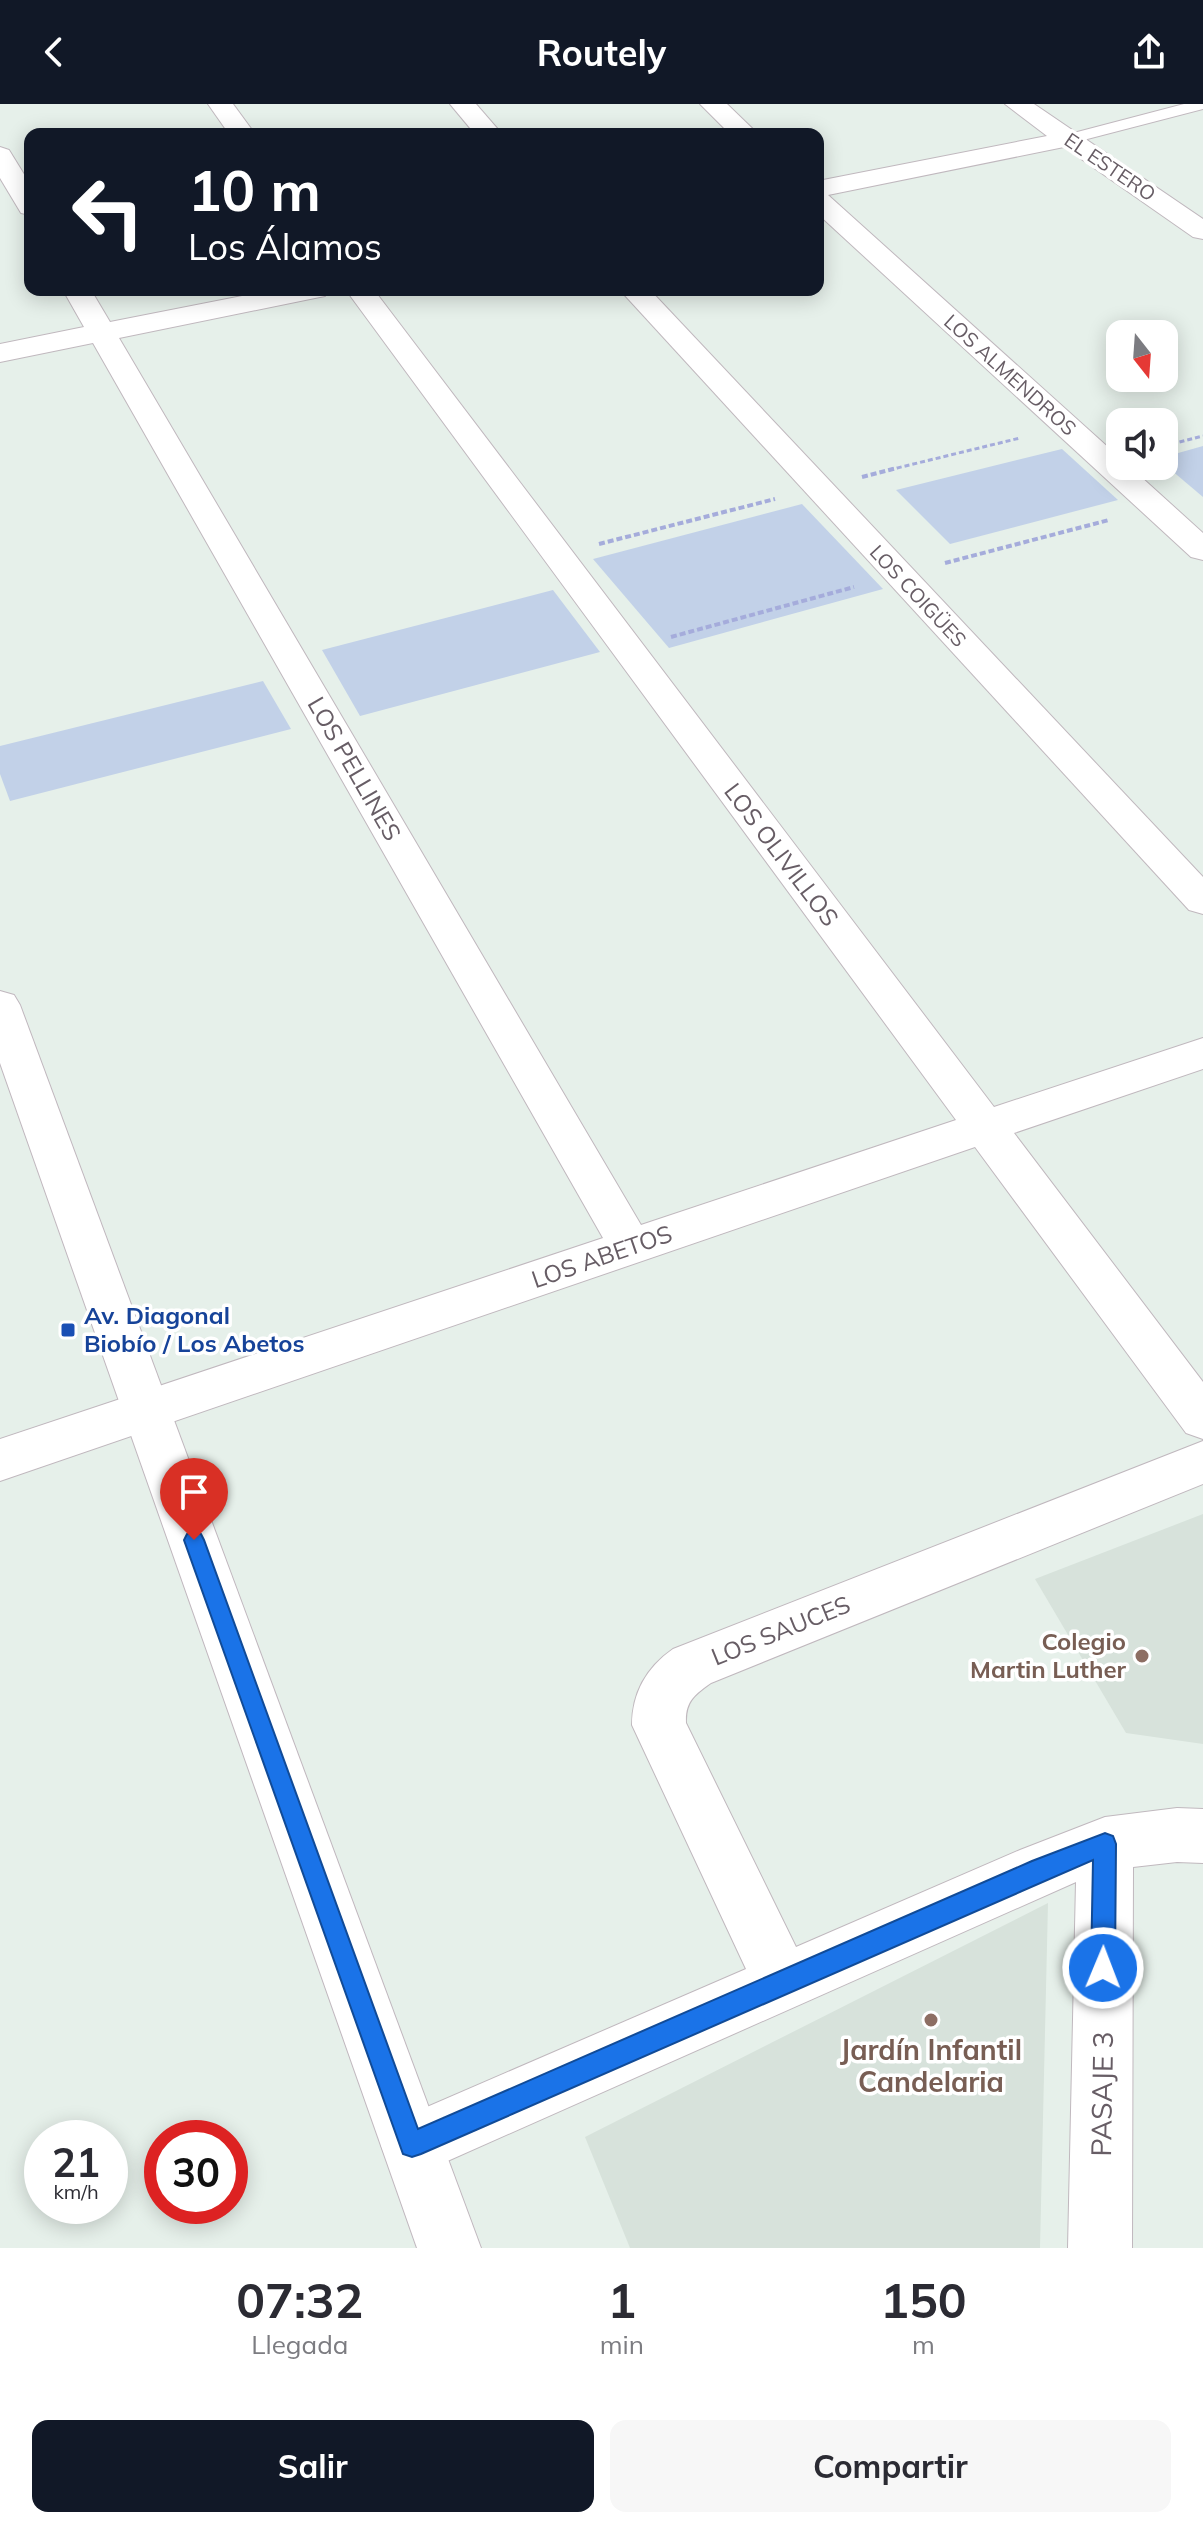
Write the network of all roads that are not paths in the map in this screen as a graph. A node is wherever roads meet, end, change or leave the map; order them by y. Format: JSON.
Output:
{"nodes":[{"id":1,"x":220,"y":104,"type":"edge"},
{"id":2,"x":462,"y":104,"type":"edge"},
{"id":3,"x":712,"y":104,"type":"edge"},
{"id":4,"x":1017,"y":104,"type":"edge"},
{"id":5,"x":1203,"y":104,"type":"edge"},
{"id":6,"x":238,"y":128,"type":"edge"},
{"id":7,"x":484,"y":128,"type":"edge"},
{"id":8,"x":738,"y":128,"type":"edge"},
{"id":9,"x":1068,"y":139,"type":"junction"},
{"id":10,"x":0,"y":155,"type":"edge"},
{"id":11,"x":824,"y":188,"type":"edge"},
{"id":12,"x":24,"y":197,"type":"edge"},
{"id":13,"x":824,"y":205,"type":"edge"},
{"id":14,"x":1203,"y":231,"type":"edge"},
{"id":15,"x":80,"y":296,"type":"edge"},
{"id":16,"x":285,"y":296,"type":"edge"},
{"id":17,"x":364,"y":296,"type":"edge"},
{"id":18,"x":640,"y":296,"type":"edge"},
{"id":19,"x":101,"y":333,"type":"junction"},
{"id":20,"x":0,"y":353,"type":"edge"},
{"id":21,"x":1203,"y":550,"type":"edge"},
{"id":22,"x":1203,"y":901,"type":"edge"},
{"id":23,"x":0,"y":1005,"type":"edge"},
{"id":24,"x":1203,"y":1053,"type":"edge"},
{"id":25,"x":985,"y":1127,"type":"junction"},
{"id":26,"x":631,"y":1247,"type":"junction"},
{"id":27,"x":147,"y":1411,"type":"junction"},
{"id":28,"x":1203,"y":1419,"type":"edge"},
{"id":29,"x":0,"y":1460,"type":"edge"},
{"id":30,"x":1203,"y":1462,"type":"edge"},
{"id":31,"x":1203,"y":1836,"type":"edge"},
{"id":32,"x":1105,"y":1844,"type":"junction"},
{"id":33,"x":782,"y":1982,"type":"junction"},
{"id":34,"x":412,"y":2145,"type":"junction"},
{"id":35,"x":449,"y":2248,"type":"edge"},
{"id":36,"x":1100,"y":2248,"type":"edge"}],
"edges":[{"from":1,"to":6,"type":"street"},
{"from":2,"to":7,"type":"street"},
{"from":3,"to":8,"type":"street"},
{"from":4,"to":9,"type":"street","name":"EL ESTERO"},
{"from":5,"to":9,"type":"lane"},
{"from":9,"to":11,"type":"street"},
{"from":9,"to":14,"type":"street","name":"EL ESTERO"},
{"from":10,"to":12,"type":"street"},
{"from":13,"to":21,"type":"street","name":"LOS ALMENDROS"},
{"from":15,"to":19,"type":"street","name":"LOS PELLINES"},
{"from":16,"to":19,"type":"street"},
{"from":17,"to":25,"type":"street","name":"LOS OLIVILLOS"},
{"from":18,"to":22,"type":"street","name":"LOS COIGÜES"},
{"from":19,"to":20,"type":"street"},
{"from":19,"to":26,"type":"street","name":"LOS PELLINES"},
{"from":23,"to":27,"type":"street"},
{"from":24,"to":25,"type":"street","name":"LOS ABETOS"},
{"from":25,"to":26,"type":"street","name":"LOS ABETOS"},
{"from":25,"to":28,"type":"street","name":"LOS OLIVILLOS"},
{"from":26,"to":27,"type":"street","name":"LOS ABETOS"},
{"from":27,"to":29,"type":"street","name":"LOS ABETOS"},
{"from":27,"to":34,"type":"street"},
{"from":30,"to":33,"type":"street","name":"LOS SAUCES"},
{"from":31,"to":32,"type":"street"},
{"from":32,"to":33,"type":"street"},
{"from":32,"to":36,"type":"street","name":"PASAJE 3"},
{"from":33,"to":34,"type":"street"},
{"from":34,"to":35,"type":"street"}]}
